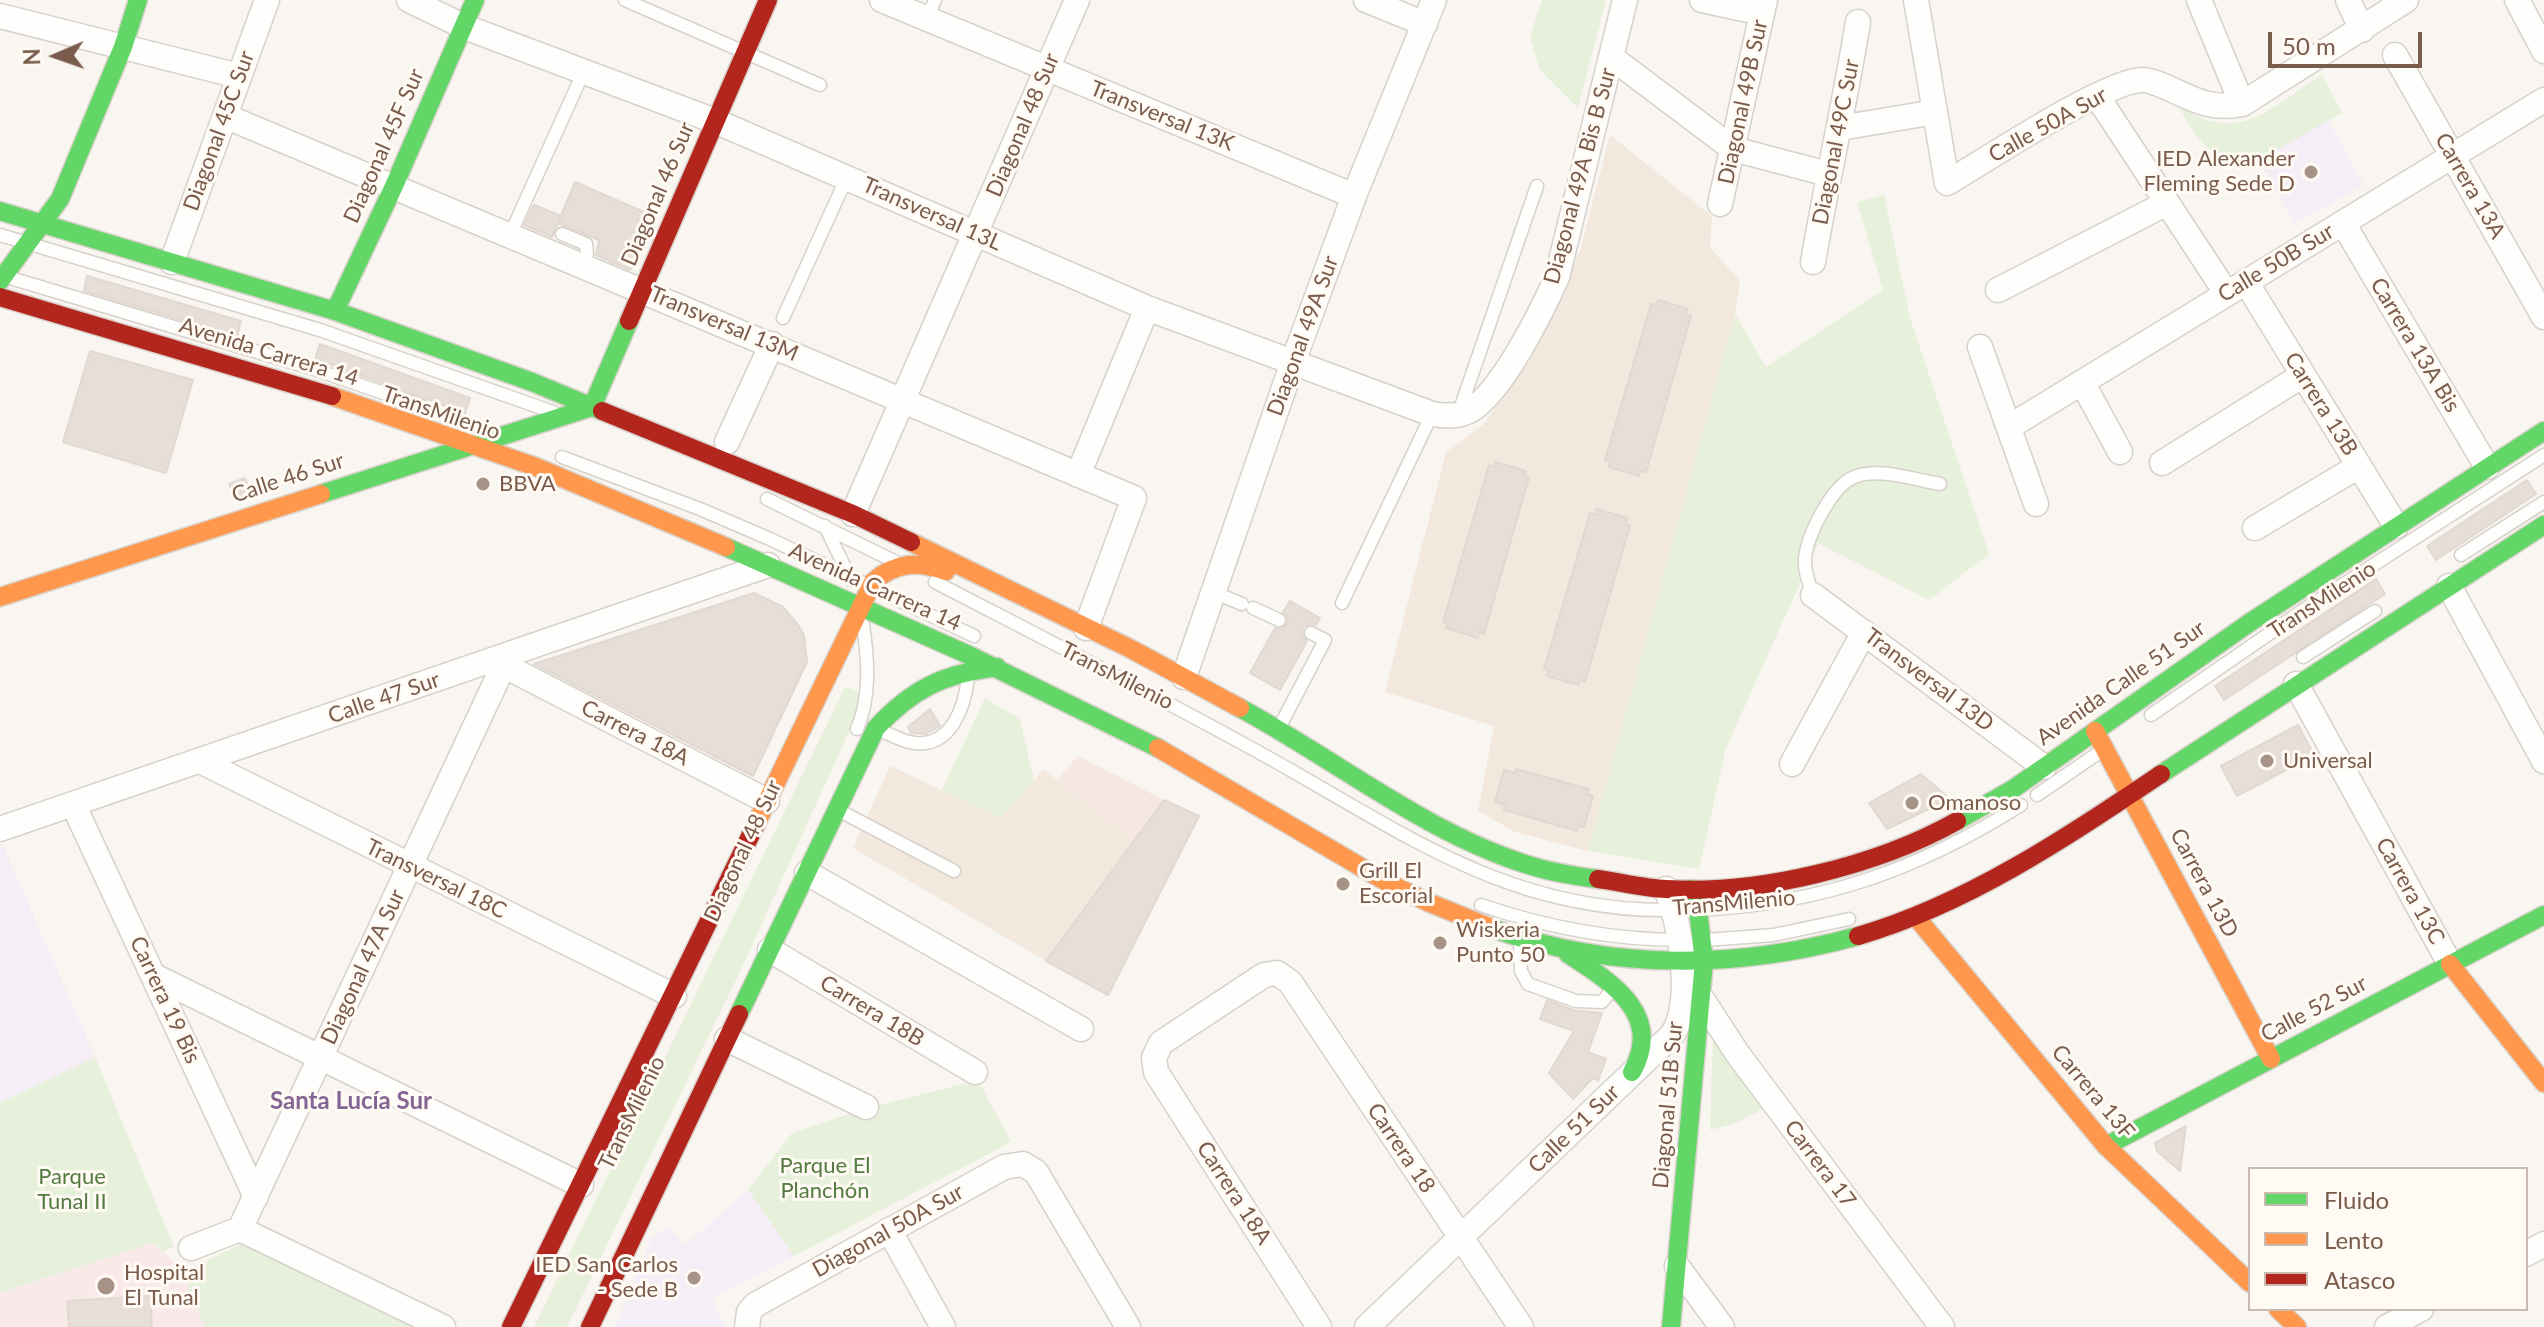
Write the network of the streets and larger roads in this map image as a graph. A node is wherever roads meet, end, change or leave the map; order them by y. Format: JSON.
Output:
{"nodes":[{"id":1,"x":138,"y":0,"type":"edge"},
{"id":2,"x":267,"y":0,"type":"edge"},
{"id":3,"x":409,"y":0,"type":"edge"},
{"id":4,"x":475,"y":0,"type":"edge"},
{"id":5,"x":768,"y":0,"type":"edge"},
{"id":6,"x":882,"y":0,"type":"edge"},
{"id":7,"x":1077,"y":0,"type":"edge"},
{"id":8,"x":1366,"y":0,"type":"edge"},
{"id":9,"x":1434,"y":0,"type":"edge"},
{"id":10,"x":1625,"y":0,"type":"edge"},
{"id":11,"x":1702,"y":0,"type":"edge"},
{"id":12,"x":1916,"y":0,"type":"edge"},
{"id":13,"x":2199,"y":0,"type":"edge"},
{"id":14,"x":2348,"y":0,"type":"edge"},
{"id":15,"x":2406,"y":0,"type":"edge"},
{"id":16,"x":2517,"y":0,"type":"edge"},
{"id":17,"x":1764,"y":6,"type":"edge"},
{"id":18,"x":931,"y":9,"type":"edge"},
{"id":19,"x":0,"y":16,"type":"edge"},
{"id":20,"x":1858,"y":22,"type":"dead end"},
{"id":21,"x":1425,"y":24,"type":"junction"},
{"id":22,"x":465,"y":27,"type":"junction"},
{"id":23,"x":2362,"y":30,"type":"junction"},
{"id":24,"x":123,"y":47,"type":"junction"},
{"id":25,"x":2544,"y":51,"type":"edge"},
{"id":26,"x":2395,"y":55,"type":"dead end"},
{"id":27,"x":1611,"y":57,"type":"junction"},
{"id":28,"x":1047,"y":68,"type":"junction"},
{"id":29,"x":239,"y":76,"type":"junction"},
{"id":30,"x":2097,"y":96,"type":"junction"},
{"id":31,"x":2544,"y":100,"type":"edge"},
{"id":32,"x":2242,"y":104,"type":"junction"},
{"id":33,"x":1935,"y":112,"type":"junction"},
{"id":34,"x":225,"y":116,"type":"junction"},
{"id":35,"x":715,"y":121,"type":"junction"},
{"id":36,"x":1840,"y":128,"type":"junction"},
{"id":37,"x":1733,"y":149,"type":"junction"},
{"id":38,"x":2453,"y":155,"type":"junction"},
{"id":39,"x":1828,"y":174,"type":"junction"},
{"id":40,"x":394,"y":186,"type":"junction"},
{"id":41,"x":1354,"y":196,"type":"junction"},
{"id":42,"x":2167,"y":203,"type":"junction"},
{"id":43,"x":1720,"y":204,"type":"dead end"},
{"id":44,"x":0,"y":211,"type":"edge"},
{"id":45,"x":2343,"y":223,"type":"junction"},
{"id":46,"x":43,"y":224,"type":"junction"},
{"id":47,"x":976,"y":233,"type":"junction"},
{"id":48,"x":172,"y":262,"type":"junction"},
{"id":49,"x":1813,"y":262,"type":"dead end"},
{"id":50,"x":1,"y":277,"type":"edge"},
{"id":51,"x":2236,"y":288,"type":"junction"},
{"id":52,"x":643,"y":289,"type":"junction"},
{"id":53,"x":1998,"y":290,"type":"dead end"},
{"id":54,"x":0,"y":297,"type":"edge"},
{"id":55,"x":1147,"y":308,"type":"junction"},
{"id":56,"x":335,"y":311,"type":"junction"},
{"id":57,"x":2544,"y":317,"type":"edge"},
{"id":58,"x":772,"y":344,"type":"junction"},
{"id":59,"x":1980,"y":347,"type":"dead end"},
{"id":60,"x":1293,"y":362,"type":"junction"},
{"id":61,"x":2303,"y":375,"type":"junction"},
{"id":62,"x":2082,"y":382,"type":"junction"},
{"id":63,"x":904,"y":400,"type":"junction"},
{"id":64,"x":1458,"y":415,"type":"joint"},
{"id":65,"x":590,"y":416,"type":"junction"},
{"id":66,"x":2009,"y":427,"type":"junction"},
{"id":67,"x":2544,"y":431,"type":"edge"},
{"id":68,"x":727,"y":442,"type":"dead end"},
{"id":69,"x":474,"y":445,"type":"junction"},
{"id":70,"x":2120,"y":452,"type":"dead end"},
{"id":71,"x":2162,"y":463,"type":"dead end"},
{"id":72,"x":2359,"y":466,"type":"junction"},
{"id":73,"x":2487,"y":467,"type":"junction"},
{"id":74,"x":1078,"y":475,"type":"junction"},
{"id":75,"x":2036,"y":504,"type":"dead end"},
{"id":76,"x":853,"y":514,"type":"junction"},
{"id":77,"x":2544,"y":525,"type":"edge"},
{"id":78,"x":2396,"y":526,"type":"junction"},
{"id":79,"x":2255,"y":528,"type":"dead end"},
{"id":80,"x":768,"y":565,"type":"junction"},
{"id":81,"x":803,"y":580,"type":"junction"},
{"id":82,"x":2449,"y":586,"type":"junction"},
{"id":83,"x":1813,"y":595,"type":"road end"},
{"id":84,"x":0,"y":597,"type":"edge"},
{"id":85,"x":868,"y":609,"type":"junction"},
{"id":86,"x":820,"y":611,"type":"dead end"},
{"id":87,"x":1086,"y":628,"type":"junction"},
{"id":88,"x":826,"y":631,"type":"dead end"},
{"id":89,"x":1864,"y":632,"type":"junction"},
{"id":90,"x":506,"y":661,"type":"junction"},
{"id":91,"x":972,"y":664,"type":"junction"},
{"id":92,"x":2292,"y":676,"type":"junction"},
{"id":93,"x":834,"y":677,"type":"junction"},
{"id":94,"x":1184,"y":677,"type":"junction"},
{"id":95,"x":2095,"y":731,"type":"junction"},
{"id":96,"x":200,"y":761,"type":"junction"},
{"id":97,"x":2544,"y":761,"type":"edge"},
{"id":98,"x":1792,"y":764,"type":"dead end"},
{"id":99,"x":2044,"y":767,"type":"junction"},
{"id":100,"x":2123,"y":783,"type":"junction"},
{"id":101,"x":767,"y":801,"type":"junction"},
{"id":102,"x":73,"y":804,"type":"junction"},
{"id":103,"x":0,"y":829,"type":"edge"},
{"id":104,"x":410,"y":866,"type":"junction"},
{"id":105,"x":807,"y":873,"type":"junction"},
{"id":106,"x":1679,"y":903,"type":"junction"},
{"id":107,"x":2544,"y":915,"type":"edge"},
{"id":108,"x":1916,"y":917,"type":"junction"},
{"id":109,"x":770,"y":950,"type":"junction"},
{"id":110,"x":1562,"y":950,"type":"junction"},
{"id":111,"x":1692,"y":950,"type":"junction"},
{"id":112,"x":2450,"y":964,"type":"junction"},
{"id":113,"x":1277,"y":973,"type":"joint"},
{"id":114,"x":154,"y":976,"type":"junction"},
{"id":115,"x":674,"y":996,"type":"junction"},
{"id":116,"x":1702,"y":999,"type":"junction"},
{"id":117,"x":1081,"y":1029,"type":"dead end"},
{"id":118,"x":727,"y":1039,"type":"junction"},
{"id":119,"x":320,"y":1057,"type":"junction"},
{"id":120,"x":2271,"y":1059,"type":"junction"},
{"id":121,"x":975,"y":1072,"type":"dead end"},
{"id":122,"x":1632,"y":1072,"type":"junction"},
{"id":123,"x":2544,"y":1083,"type":"edge"},
{"id":124,"x":866,"y":1107,"type":"dead end"},
{"id":125,"x":2106,"y":1146,"type":"junction"},
{"id":126,"x":581,"y":1185,"type":"junction"},
{"id":127,"x":256,"y":1197,"type":"junction"},
{"id":128,"x":240,"y":1229,"type":"junction"},
{"id":129,"x":889,"y":1230,"type":"junction"},
{"id":130,"x":1460,"y":1238,"type":"junction"},
{"id":131,"x":191,"y":1248,"type":"dead end"},
{"id":132,"x":1677,"y":1266,"type":"junction"},
{"id":133,"x":2248,"y":1281,"type":"edge"},
{"id":134,"x":2280,"y":1311,"type":"edge"},
{"id":135,"x":2417,"y":1311,"type":"edge"},
{"id":136,"x":751,"y":1316,"type":"edge"},
{"id":137,"x":443,"y":1327,"type":"edge"},
{"id":138,"x":511,"y":1327,"type":"edge"},
{"id":139,"x":590,"y":1327,"type":"edge"},
{"id":140,"x":943,"y":1327,"type":"edge"},
{"id":141,"x":1128,"y":1327,"type":"edge"},
{"id":142,"x":1319,"y":1327,"type":"edge"},
{"id":143,"x":1367,"y":1327,"type":"edge"},
{"id":144,"x":1521,"y":1327,"type":"edge"},
{"id":145,"x":1671,"y":1327,"type":"edge"},
{"id":146,"x":1722,"y":1327,"type":"edge"},
{"id":147,"x":1942,"y":1327,"type":"edge"},
{"id":148,"x":2297,"y":1327,"type":"edge"},
{"id":149,"x":2387,"y":1327,"type":"edge"}],
"edges":[{"from":1,"to":24,"type":"main road"},
{"from":2,"to":29,"type":"street","name":"Diagonal 45C Sur"},
{"from":3,"to":22,"type":"street","name":"Transversal 13L"},
{"from":4,"to":22,"type":"main road","name":"Diagonal 45F Sur"},
{"from":5,"to":35,"type":"main road","name":"Diagonal 46 Sur"},
{"from":6,"to":18,"type":"street","name":"Transversal 13K"},
{"from":7,"to":28,"type":"street","name":"Diagonal 48 Sur"},
{"from":8,"to":21,"type":"street"},
{"from":9,"to":21,"type":"street","name":"Diagonal 49A Sur"},
{"from":10,"to":27,"type":"street","name":"Diagonal 49A Bis B Sur"},
{"from":11,"to":17,"type":"street"},
{"from":12,"to":33,"type":"street"},
{"from":13,"to":32,"type":"street"},
{"from":14,"to":23,"type":"street"},
{"from":15,"to":23,"type":"street"},
{"from":16,"to":25,"type":"street"},
{"from":17,"to":37,"type":"street","name":"Diagonal 49B Sur"},
{"from":18,"to":28,"type":"street","name":"Transversal 13K"},
{"from":19,"to":24,"type":"street"},
{"from":20,"to":36,"type":"street","name":"Diagonal 49C Sur"},
{"from":21,"to":41,"type":"street","name":"Diagonal 49A Sur"},
{"from":22,"to":35,"type":"street","name":"Transversal 13L"},
{"from":22,"to":40,"type":"main road","name":"Diagonal 45F Sur"},
{"from":23,"to":32,"type":"street"},
{"from":24,"to":29,"type":"street"},
{"from":24,"to":46,"type":"main road"},
{"from":26,"to":38,"type":"street","name":"Carrera 13A"},
{"from":27,"to":37,"type":"street"},
{"from":27,"to":64,"type":"street","name":"Diagonal 49A Bis B Sur"},
{"from":28,"to":41,"type":"street","name":"Transversal 13K"},
{"from":28,"to":47,"type":"street","name":"Diagonal 48 Sur"},
{"from":29,"to":34,"type":"street","name":"Diagonal 45C Sur"},
{"from":30,"to":32,"type":"street","name":"Calle 50A Sur"},
{"from":30,"to":33,"type":"street","name":"Calle 50A Sur"},
{"from":30,"to":42,"type":"street","name":"Carrera 13B"},
{"from":31,"to":38,"type":"street","name":"Calle 50B Sur"},
{"from":33,"to":36,"type":"street"},
{"from":34,"to":40,"type":"street","name":"Transversal 13M"},
{"from":34,"to":48,"type":"street","name":"Diagonal 45C Sur"},
{"from":35,"to":47,"type":"street","name":"Transversal 13L"},
{"from":35,"to":52,"type":"main road","name":"Diagonal 46 Sur"},
{"from":36,"to":39,"type":"street","name":"Diagonal 49C Sur"},
{"from":37,"to":39,"type":"street"},
{"from":37,"to":43,"type":"street","name":"Diagonal 49B Sur"},
{"from":38,"to":45,"type":"street","name":"Calle 50B Sur"},
{"from":38,"to":57,"type":"street","name":"Carrera 13A"},
{"from":39,"to":49,"type":"street","name":"Diagonal 49C Sur"},
{"from":40,"to":52,"type":"street","name":"Transversal 13M"},
{"from":40,"to":56,"type":"main road","name":"Diagonal 45F Sur"},
{"from":41,"to":60,"type":"street","name":"Diagonal 49A Sur"},
{"from":42,"to":51,"type":"street","name":"Carrera 13B"},
{"from":42,"to":53,"type":"street"},
{"from":44,"to":46,"type":"main road"},
{"from":45,"to":51,"type":"street","name":"Calle 50B Sur"},
{"from":45,"to":73,"type":"street","name":"Carrera 13A Bis"},
{"from":46,"to":48,"type":"main road"},
{"from":46,"to":50,"type":"main road"},
{"from":47,"to":55,"type":"street","name":"Transversal 13L"},
{"from":47,"to":63,"type":"street","name":"Diagonal 48 Sur"},
{"from":48,"to":56,"type":"main road"},
{"from":51,"to":61,"type":"street","name":"Carrera 13B"},
{"from":51,"to":62,"type":"street","name":"Calle 50B Sur"},
{"from":52,"to":58,"type":"street","name":"Transversal 13M"},
{"from":52,"to":65,"type":"main road","name":"Diagonal 46 Sur"},
{"from":54,"to":69,"type":"main road","name":"Avenida Carrera 14"},
{"from":55,"to":60,"type":"street","name":"Transversal 13L"},
{"from":55,"to":74,"type":"street"},
{"from":56,"to":65,"type":"main road"},
{"from":58,"to":63,"type":"street","name":"Transversal 13M"},
{"from":58,"to":68,"type":"street"},
{"from":59,"to":66,"type":"street"},
{"from":60,"to":64,"type":"street","name":"Transversal 13L"},
{"from":60,"to":94,"type":"street","name":"Diagonal 49A Sur"},
{"from":61,"to":71,"type":"street"},
{"from":61,"to":72,"type":"street","name":"Carrera 13B"},
{"from":62,"to":66,"type":"street","name":"Calle 50B Sur"},
{"from":62,"to":70,"type":"street"},
{"from":63,"to":74,"type":"street","name":"Transversal 13M"},
{"from":63,"to":76,"type":"street","name":"Diagonal 48 Sur"},
{"from":65,"to":69,"type":"main road","name":"Calle 46 Sur"},
{"from":65,"to":76,"type":"main road"},
{"from":66,"to":75,"type":"street"},
{"from":67,"to":73,"type":"main road","name":"Avenida Calle 51 Sur"},
{"from":69,"to":80,"type":"main road","name":"Avenida Carrera 14"},
{"from":69,"to":84,"type":"main road","name":"Calle 46 Sur"},
{"from":72,"to":78,"type":"street","name":"Carrera 13B"},
{"from":72,"to":79,"type":"street"},
{"from":73,"to":78,"type":"main road","name":"Avenida Calle 51 Sur"},
{"from":74,"to":87,"type":"street","name":"Transversal 13M"},
{"from":76,"to":87,"type":"main road"},
{"from":77,"to":82,"type":"main road"},
{"from":78,"to":95,"type":"main road","name":"Avenida Calle 51 Sur"},
{"from":80,"to":81,"type":"main road","name":"Avenida Carrera 14"},
{"from":80,"to":90,"type":"street","name":"Calle 47 Sur"},
{"from":81,"to":85,"type":"main road","name":"Avenida Carrera 14"},
{"from":81,"to":86,"type":"main road"},
{"from":82,"to":92,"type":"main road"},
{"from":82,"to":97,"type":"street"},
{"from":83,"to":89,"type":"street","name":"Transversal 13D"},
{"from":85,"to":87,"type":"main road","name":"Diagonal 48 Sur"},
{"from":85,"to":91,"type":"main road","name":"Avenida Carrera 14"},
{"from":85,"to":93,"type":"main road","name":"Diagonal 48 Sur"},
{"from":87,"to":94,"type":"main road"},
{"from":88,"to":93,"type":"main road"},
{"from":89,"to":98,"type":"street"},
{"from":89,"to":99,"type":"street","name":"Transversal 13D"},
{"from":90,"to":96,"type":"street","name":"Calle 47 Sur"},
{"from":90,"to":101,"type":"street","name":"Carrera 18A"},
{"from":90,"to":104,"type":"street","name":"Diagonal 47A Sur"},
{"from":91,"to":105,"type":"main road"},
{"from":91,"to":110,"type":"main road"},
{"from":92,"to":100,"type":"main road"},
{"from":92,"to":112,"type":"street","name":"Carrera 13C"},
{"from":93,"to":101,"type":"main road","name":"Diagonal 48 Sur"},
{"from":94,"to":106,"type":"main road"},
{"from":95,"to":99,"type":"main road","name":"Avenida Calle 51 Sur"},
{"from":95,"to":100,"type":"main road","name":"Carrera 13D"},
{"from":96,"to":102,"type":"street","name":"Calle 47 Sur"},
{"from":96,"to":104,"type":"street","name":"Transversal 18C"},
{"from":99,"to":106,"type":"main road","name":"Avenida Calle 51 Sur"},
{"from":100,"to":108,"type":"main road"},
{"from":100,"to":120,"type":"main road","name":"Carrera 13D"},
{"from":101,"to":115,"type":"main road","name":"Diagonal 48 Sur"},
{"from":102,"to":103,"type":"street","name":"Calle 47 Sur"},
{"from":102,"to":114,"type":"street","name":"Carrera 19 Bis"},
{"from":104,"to":115,"type":"street","name":"Transversal 18C"},
{"from":104,"to":119,"type":"street","name":"Diagonal 47A Sur"},
{"from":105,"to":109,"type":"main road"},
{"from":105,"to":117,"type":"street"},
{"from":106,"to":111,"type":"street","name":"Calle 51 Sur"},
{"from":107,"to":112,"type":"main road","name":"Calle 52 Sur"},
{"from":108,"to":111,"type":"main road"},
{"from":108,"to":125,"type":"main road","name":"Carrera 13F"},
{"from":109,"to":118,"type":"main road"},
{"from":109,"to":121,"type":"street","name":"Carrera 18B"},
{"from":110,"to":111,"type":"main road"},
{"from":110,"to":122,"type":"main road"},
{"from":111,"to":116,"type":"main road","name":"Diagonal 51B Sur"},
{"from":111,"to":122,"type":"street","name":"Calle 51 Sur"},
{"from":112,"to":120,"type":"main road","name":"Calle 52 Sur"},
{"from":112,"to":123,"type":"main road","name":"Carrera 13C"},
{"from":113,"to":130,"type":"street","name":"Carrera 18"},
{"from":113,"to":142,"type":"street","name":"Carrera 18A"},
{"from":114,"to":119,"type":"street"},
{"from":114,"to":127,"type":"street","name":"Carrera 19 Bis"},
{"from":115,"to":126,"type":"main road","name":"Diagonal 48 Sur"},
{"from":116,"to":132,"type":"main road","name":"Diagonal 51B Sur"},
{"from":116,"to":147,"type":"street","name":"Carrera 17"},
{"from":118,"to":124,"type":"street"},
{"from":118,"to":139,"type":"main road"},
{"from":119,"to":126,"type":"street"},
{"from":119,"to":127,"type":"street","name":"Diagonal 47A Sur"},
{"from":120,"to":125,"type":"main road","name":"Calle 52 Sur"},
{"from":122,"to":130,"type":"street","name":"Calle 51 Sur"},
{"from":125,"to":133,"type":"main road","name":"Carrera 13F"},
{"from":126,"to":138,"type":"main road","name":"Diagonal 48 Sur"},
{"from":127,"to":128,"type":"street","name":"Diagonal 47A Sur"},
{"from":128,"to":131,"type":"street"},
{"from":128,"to":137,"type":"street"},
{"from":129,"to":136,"type":"street","name":"Diagonal 50A Sur"},
{"from":129,"to":140,"type":"street"},
{"from":129,"to":141,"type":"street","name":"Diagonal 50A Sur"},
{"from":130,"to":143,"type":"street","name":"Calle 51 Sur"},
{"from":130,"to":144,"type":"street","name":"Carrera 18"},
{"from":132,"to":145,"type":"main road","name":"Diagonal 51B Sur"},
{"from":132,"to":146,"type":"street"},
{"from":134,"to":148,"type":"main road"},
{"from":135,"to":149,"type":"street"}]}
